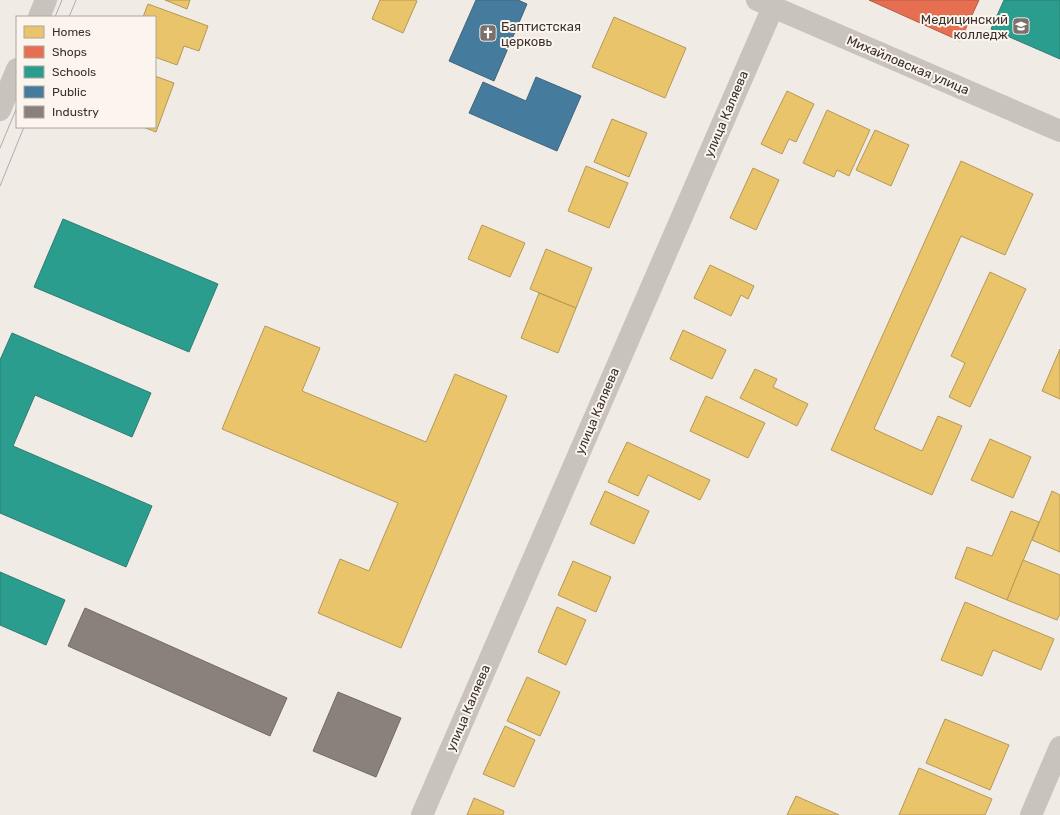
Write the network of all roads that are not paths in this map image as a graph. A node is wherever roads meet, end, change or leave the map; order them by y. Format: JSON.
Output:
{"nodes":[{"id":1,"x":46,"y":0,"type":"edge"},
{"id":2,"x":765,"y":3,"type":"edge"},
{"id":3,"x":39,"y":16,"type":"edge"},
{"id":4,"x":16,"y":71,"type":"edge"},
{"id":5,"x":0,"y":110,"type":"edge"},
{"id":6,"x":1060,"y":131,"type":"edge"},
{"id":7,"x":1060,"y":747,"type":"edge"},
{"id":8,"x":422,"y":815,"type":"edge"},
{"id":9,"x":1031,"y":815,"type":"edge"}],
"edges":[{"from":1,"to":3,"type":"street"},
{"from":2,"to":6,"type":"street","name":"Михайловская улица"},
{"from":2,"to":8,"type":"street","name":"улица Каляева"},
{"from":4,"to":5,"type":"street"},
{"from":7,"to":9,"type":"street"}]}
